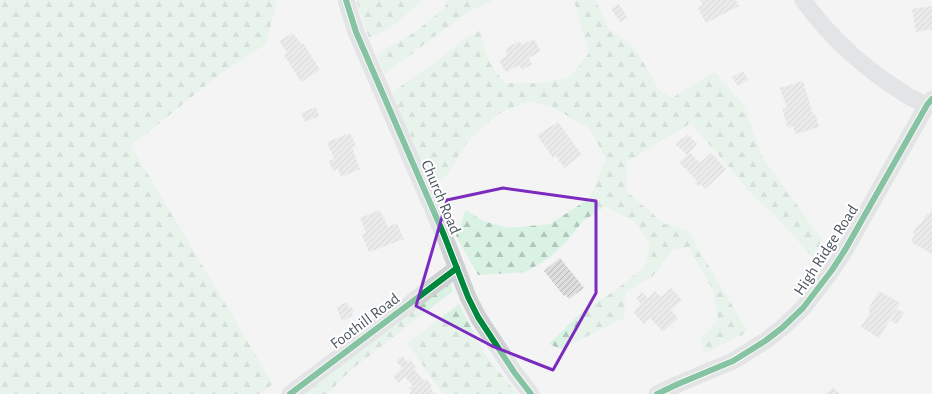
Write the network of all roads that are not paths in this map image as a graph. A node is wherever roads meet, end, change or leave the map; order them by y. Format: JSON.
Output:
{"nodes":[{"id":1,"x":346,"y":0,"type":"edge"},
{"id":2,"x":803,"y":0,"type":"edge"},
{"id":3,"x":930,"y":102,"type":"edge"},
{"id":4,"x":457,"y":268,"type":"junction"},
{"id":5,"x":290,"y":394,"type":"edge"},
{"id":6,"x":531,"y":394,"type":"edge"},
{"id":7,"x":657,"y":394,"type":"edge"}],
"edges":[{"from":1,"to":4,"type":"street","name":"Church Road"},
{"from":2,"to":3,"type":"street"},
{"from":3,"to":7,"type":"street","name":"High Ridge Road"},
{"from":4,"to":5,"type":"street","name":"Foothill Road"},
{"from":4,"to":6,"type":"street","name":"Church Road"}]}
